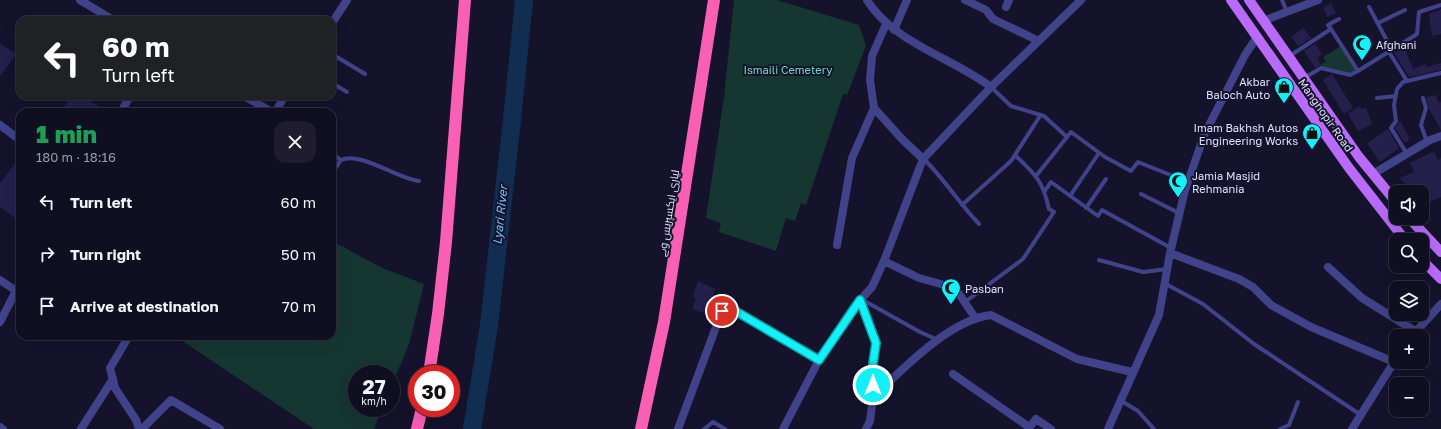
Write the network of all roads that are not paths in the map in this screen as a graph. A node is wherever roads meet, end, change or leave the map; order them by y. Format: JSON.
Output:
{"nodes":[{"id":1,"x":80,"y":0,"type":"edge"},
{"id":2,"x":346,"y":0,"type":"edge"},
{"id":3,"x":465,"y":0,"type":"edge"},
{"id":4,"x":714,"y":0,"type":"edge"},
{"id":5,"x":867,"y":0,"type":"edge"},
{"id":6,"x":907,"y":0,"type":"edge"},
{"id":7,"x":965,"y":0,"type":"edge"},
{"id":8,"x":1080,"y":0,"type":"edge"},
{"id":9,"x":1230,"y":0,"type":"edge"},
{"id":10,"x":1250,"y":0,"type":"edge"},
{"id":11,"x":1282,"y":0,"type":"edge"},
{"id":12,"x":1318,"y":0,"type":"edge"},
{"id":13,"x":1299,"y":3,"type":"edge"},
{"id":14,"x":1441,"y":5,"type":"edge"},
{"id":15,"x":1369,"y":7,"type":"dead end"},
{"id":16,"x":1405,"y":10,"type":"dead end"},
{"id":17,"x":1287,"y":12,"type":"junction"},
{"id":18,"x":106,"y":16,"type":"edge"},
{"id":19,"x":336,"y":16,"type":"edge"},
{"id":20,"x":1338,"y":19,"type":"dead end"},
{"id":21,"x":1264,"y":21,"type":"junction"},
{"id":22,"x":1378,"y":23,"type":"junction"},
{"id":23,"x":886,"y":24,"type":"junction"},
{"id":24,"x":1331,"y":29,"type":"junction"},
{"id":25,"x":894,"y":30,"type":"junction"},
{"id":26,"x":1257,"y":37,"type":"junction"},
{"id":27,"x":1039,"y":41,"type":"junction"},
{"id":28,"x":1390,"y":51,"type":"junction"},
{"id":29,"x":336,"y":56,"type":"edge"},
{"id":30,"x":1288,"y":57,"type":"junction"},
{"id":31,"x":1358,"y":71,"type":"junction"},
{"id":32,"x":1441,"y":73,"type":"edge"},
{"id":33,"x":365,"y":74,"type":"dead end"},
{"id":34,"x":1303,"y":78,"type":"junction"},
{"id":35,"x":1407,"y":81,"type":"junction"},
{"id":36,"x":336,"y":85,"type":"edge"},
{"id":37,"x":991,"y":87,"type":"junction"},
{"id":38,"x":347,"y":92,"type":"dead end"},
{"id":39,"x":1396,"y":96,"type":"junction"},
{"id":40,"x":1377,"y":98,"type":"dead end"},
{"id":41,"x":1423,"y":98,"type":"dead end"},
{"id":42,"x":253,"y":100,"type":"edge"},
{"id":43,"x":270,"y":108,"type":"edge"},
{"id":44,"x":874,"y":108,"type":"junction"},
{"id":45,"x":1040,"y":116,"type":"junction"},
{"id":46,"x":0,"y":125,"type":"edge"},
{"id":47,"x":1441,"y":136,"type":"edge"},
{"id":48,"x":16,"y":137,"type":"edge"},
{"id":49,"x":1067,"y":137,"type":"junction"},
{"id":50,"x":1427,"y":142,"type":"junction"},
{"id":51,"x":1099,"y":153,"type":"junction"},
{"id":52,"x":1407,"y":154,"type":"junction"},
{"id":53,"x":1015,"y":155,"type":"junction"},
{"id":54,"x":336,"y":156,"type":"edge"},
{"id":55,"x":923,"y":159,"type":"junction"},
{"id":56,"x":341,"y":160,"type":"junction"},
{"id":57,"x":336,"y":168,"type":"edge"},
{"id":58,"x":1373,"y":174,"type":"junction"},
{"id":59,"x":1036,"y":176,"type":"junction"},
{"id":60,"x":1106,"y":179,"type":"dead end"},
{"id":61,"x":418,"y":181,"type":"dead end"},
{"id":62,"x":1188,"y":182,"type":"junction"},
{"id":63,"x":1044,"y":192,"type":"junction"},
{"id":64,"x":1389,"y":193,"type":"edge"},
{"id":65,"x":1141,"y":194,"type":"dead end"},
{"id":66,"x":1070,"y":196,"type":"junction"},
{"id":67,"x":962,"y":206,"type":"junction"},
{"id":68,"x":1086,"y":208,"type":"junction"},
{"id":69,"x":1179,"y":213,"type":"junction"},
{"id":70,"x":979,"y":224,"type":"dead end"},
{"id":71,"x":1416,"y":225,"type":"edge"},
{"id":72,"x":1400,"y":233,"type":"edge"},
{"id":73,"x":837,"y":245,"type":"dead end"},
{"id":74,"x":1170,"y":250,"type":"junction"},
{"id":75,"x":1441,"y":252,"type":"edge"},
{"id":76,"x":1099,"y":260,"type":"dead end"},
{"id":77,"x":884,"y":261,"type":"junction"},
{"id":78,"x":1328,"y":267,"type":"dead end"},
{"id":79,"x":1429,"y":267,"type":"edge"},
{"id":80,"x":1167,"y":269,"type":"junction"},
{"id":81,"x":1441,"y":279,"type":"edge"},
{"id":82,"x":0,"y":280,"type":"edge"},
{"id":83,"x":1164,"y":283,"type":"junction"},
{"id":84,"x":16,"y":285,"type":"edge"},
{"id":85,"x":16,"y":290,"type":"edge"},
{"id":86,"x":861,"y":299,"type":"junction"},
{"id":87,"x":965,"y":302,"type":"junction"},
{"id":88,"x":1441,"y":304,"type":"edge"},
{"id":89,"x":976,"y":319,"type":"junction"},
{"id":90,"x":0,"y":322,"type":"edge"},
{"id":91,"x":1407,"y":329,"type":"edge"},
{"id":92,"x":1417,"y":329,"type":"edge"},
{"id":93,"x":127,"y":340,"type":"edge"},
{"id":94,"x":938,"y":340,"type":"junction"},
{"id":95,"x":1389,"y":358,"type":"edge"},
{"id":96,"x":819,"y":360,"type":"junction"},
{"id":97,"x":430,"y":365,"type":"edge"},
{"id":98,"x":1389,"y":369,"type":"edge"},
{"id":99,"x":1132,"y":372,"type":"junction"},
{"id":100,"x":953,"y":374,"type":"dead end"},
{"id":101,"x":113,"y":379,"type":"junction"},
{"id":102,"x":873,"y":397,"type":"junction"},
{"id":103,"x":1120,"y":400,"type":"junction"},
{"id":104,"x":1298,"y":402,"type":"dead end"},
{"id":105,"x":1361,"y":415,"type":"junction"},
{"id":106,"x":420,"y":417,"type":"edge"},
{"id":107,"x":0,"y":427,"type":"edge"},
{"id":108,"x":1029,"y":428,"type":"edge"},
{"id":109,"x":3,"y":429,"type":"edge"},
{"id":110,"x":81,"y":429,"type":"edge"},
{"id":111,"x":141,"y":429,"type":"edge"},
{"id":112,"x":220,"y":429,"type":"edge"},
{"id":113,"x":417,"y":429,"type":"edge"},
{"id":114,"x":641,"y":429,"type":"edge"},
{"id":115,"x":678,"y":429,"type":"edge"},
{"id":116,"x":704,"y":429,"type":"edge"},
{"id":117,"x":725,"y":429,"type":"edge"},
{"id":118,"x":783,"y":429,"type":"edge"},
{"id":119,"x":866,"y":429,"type":"edge"},
{"id":120,"x":1051,"y":429,"type":"edge"},
{"id":121,"x":1108,"y":429,"type":"edge"},
{"id":122,"x":1154,"y":429,"type":"edge"},
{"id":123,"x":1280,"y":429,"type":"edge"},
{"id":124,"x":1352,"y":429,"type":"edge"}],
"edges":[{"from":1,"to":18,"type":"street"},
{"from":2,"to":19,"type":"street"},
{"from":3,"to":97,"type":"highway"},
{"from":4,"to":114,"type":"highway","name":"لیاری ایکسپریس وے"},
{"from":5,"to":23,"type":"street"},
{"from":6,"to":25,"type":"street"},
{"from":7,"to":27,"type":"street"},
{"from":8,"to":27,"type":"street"},
{"from":9,"to":26,"type":"main road","name":"Manghopir Road"},
{"from":10,"to":21,"type":"main road","name":"Manghopir Road"},
{"from":11,"to":17,"type":"lane"},
{"from":12,"to":13,"type":"street"},
{"from":13,"to":17,"type":"street"},
{"from":14,"to":28,"type":"lane"},
{"from":15,"to":22,"type":"lane"},
{"from":16,"to":22,"type":"lane"},
{"from":17,"to":21,"type":"street"},
{"from":20,"to":24,"type":"lane"},
{"from":21,"to":30,"type":"main road","name":"Manghopir Road"},
{"from":22,"to":28,"type":"lane"},
{"from":23,"to":25,"type":"street"},
{"from":23,"to":44,"type":"street"},
{"from":24,"to":30,"type":"lane"},
{"from":24,"to":31,"type":"lane"},
{"from":25,"to":37,"type":"street"},
{"from":26,"to":62,"type":"street"},
{"from":26,"to":72,"type":"main road","name":"Manghopir Road"},
{"from":27,"to":37,"type":"street"},
{"from":28,"to":31,"type":"lane"},
{"from":28,"to":35,"type":"lane"},
{"from":29,"to":33,"type":"lane"},
{"from":30,"to":34,"type":"main road","name":"Manghopir Road"},
{"from":31,"to":34,"type":"lane"},
{"from":32,"to":35,"type":"lane"},
{"from":34,"to":58,"type":"main road","name":"Manghopir Road"},
{"from":35,"to":39,"type":"lane"},
{"from":36,"to":38,"type":"lane"},
{"from":37,"to":45,"type":"lane"},
{"from":37,"to":55,"type":"street"},
{"from":39,"to":40,"type":"lane"},
{"from":39,"to":52,"type":"lane"},
{"from":41,"to":50,"type":"lane"},
{"from":42,"to":43,"type":"street"},
{"from":44,"to":55,"type":"street"},
{"from":44,"to":73,"type":"street"},
{"from":45,"to":49,"type":"lane"},
{"from":45,"to":53,"type":"lane"},
{"from":46,"to":48,"type":"street"},
{"from":47,"to":50,"type":"street"},
{"from":49,"to":51,"type":"lane"},
{"from":49,"to":59,"type":"lane"},
{"from":50,"to":52,"type":"street"},
{"from":51,"to":62,"type":"lane"},
{"from":51,"to":66,"type":"lane"},
{"from":52,"to":58,"type":"street"},
{"from":53,"to":59,"type":"lane"},
{"from":53,"to":67,"type":"lane"},
{"from":54,"to":56,"type":"lane"},
{"from":55,"to":67,"type":"lane"},
{"from":55,"to":77,"type":"street"},
{"from":56,"to":57,"type":"lane"},
{"from":56,"to":61,"type":"lane"},
{"from":58,"to":64,"type":"main road","name":"Manghopir Road"},
{"from":59,"to":63,"type":"lane"},
{"from":60,"to":68,"type":"lane"},
{"from":62,"to":69,"type":"street"},
{"from":63,"to":66,"type":"lane"},
{"from":63,"to":87,"type":"lane"},
{"from":65,"to":69,"type":"lane"},
{"from":66,"to":68,"type":"lane"},
{"from":67,"to":70,"type":"lane"},
{"from":68,"to":74,"type":"lane"},
{"from":69,"to":74,"type":"street"},
{"from":71,"to":75,"type":"main road"},
{"from":74,"to":80,"type":"street"},
{"from":74,"to":95,"type":"street"},
{"from":76,"to":80,"type":"lane"},
{"from":77,"to":86,"type":"street"},
{"from":77,"to":87,"type":"street"},
{"from":78,"to":91,"type":"street"},
{"from":79,"to":81,"type":"main road"},
{"from":80,"to":83,"type":"street"},
{"from":82,"to":84,"type":"street"},
{"from":83,"to":99,"type":"street"},
{"from":83,"to":105,"type":"lane"},
{"from":85,"to":90,"type":"street"},
{"from":86,"to":94,"type":"lane"},
{"from":86,"to":96,"type":"street"},
{"from":86,"to":102,"type":"street"},
{"from":87,"to":89,"type":"street"},
{"from":88,"to":92,"type":"street"},
{"from":89,"to":94,"type":"street"},
{"from":89,"to":99,"type":"street"},
{"from":93,"to":101,"type":"street"},
{"from":94,"to":102,"type":"street"},
{"from":96,"to":115,"type":"street"},
{"from":96,"to":118,"type":"street"},
{"from":98,"to":105,"type":"street"},
{"from":99,"to":103,"type":"street"},
{"from":100,"to":108,"type":"street"},
{"from":101,"to":110,"type":"street"},
{"from":101,"to":111,"type":"street"},
{"from":102,"to":119,"type":"street"},
{"from":103,"to":121,"type":"street"},
{"from":103,"to":122,"type":"lane"},
{"from":104,"to":123,"type":"lane"},
{"from":105,"to":124,"type":"street"},
{"from":106,"to":113,"type":"highway"},
{"from":107,"to":109,"type":"street"},
{"from":108,"to":120,"type":"street"},
{"from":111,"to":112,"type":"street"},
{"from":116,"to":117,"type":"lane"}]}
